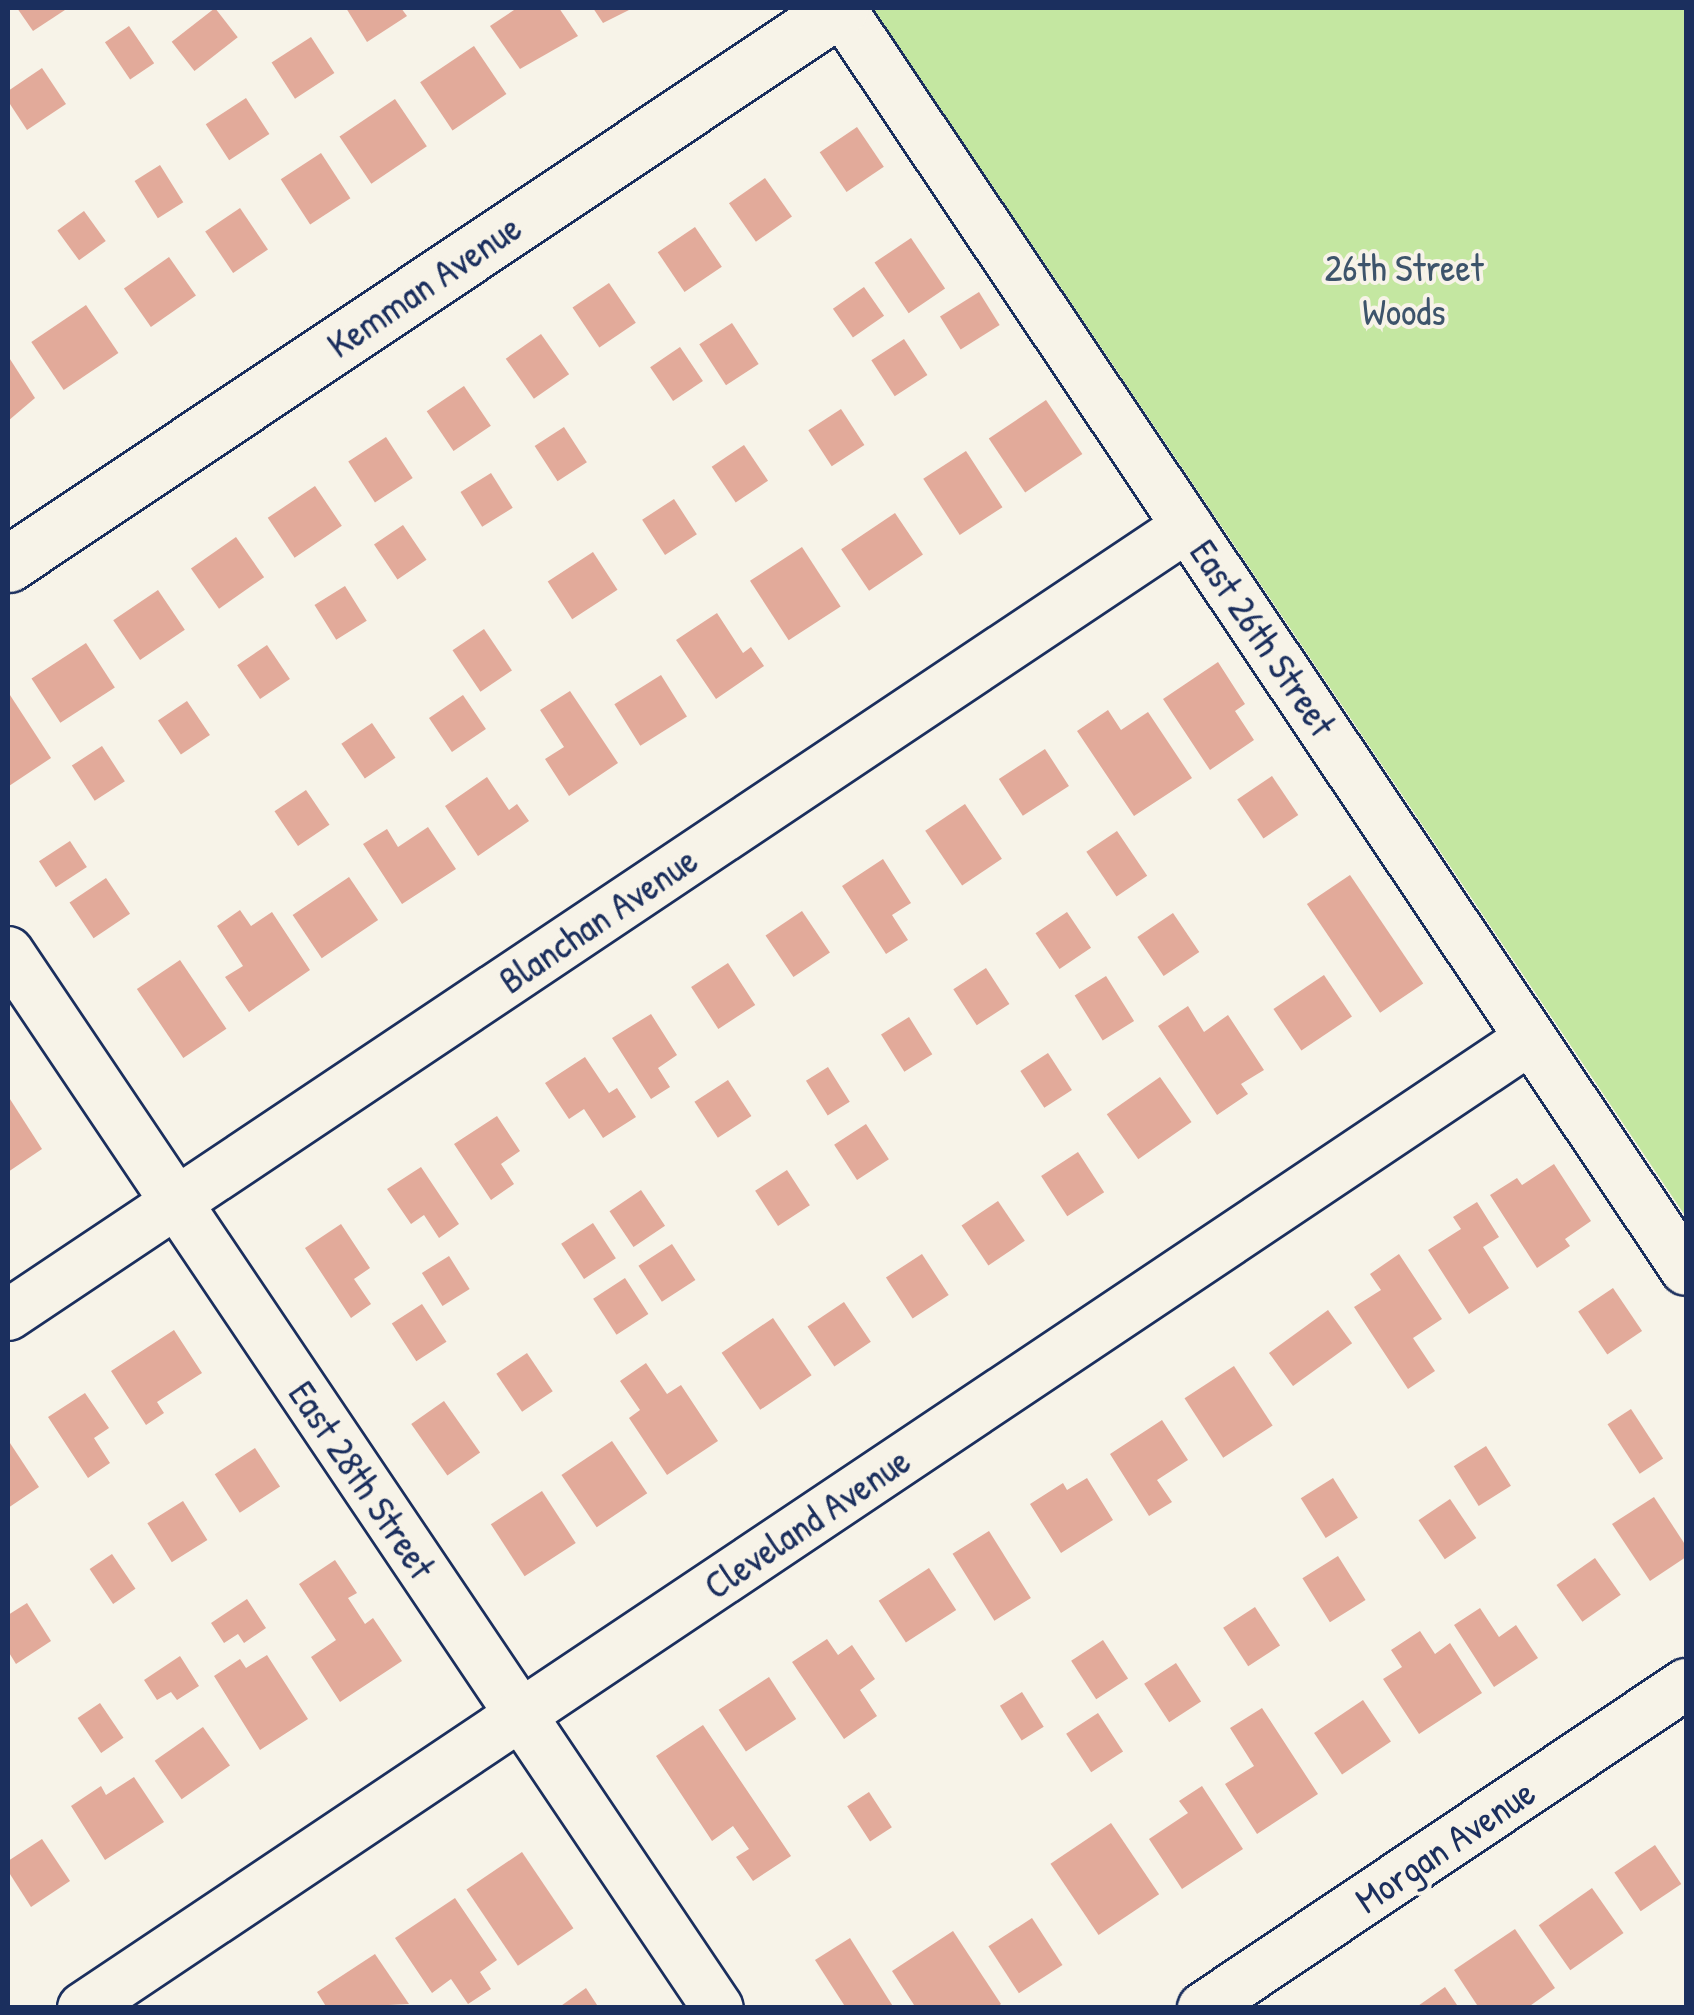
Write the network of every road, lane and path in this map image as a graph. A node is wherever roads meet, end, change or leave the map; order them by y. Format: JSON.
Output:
{"nodes":[{"id":1,"x":840,"y":8,"type":"edge"},
{"id":2,"x":1188,"y":526,"type":"junction"},
{"id":3,"x":8,"y":564,"type":"edge"},
{"id":4,"x":8,"y":952,"type":"edge"},
{"id":5,"x":1530,"y":1039,"type":"junction"},
{"id":6,"x":176,"y":1203,"type":"junction"},
{"id":7,"x":1686,"y":1270,"type":"edge"},
{"id":8,"x":8,"y":1315,"type":"edge"},
{"id":9,"x":1686,"y":1684,"type":"edge"},
{"id":10,"x":520,"y":1715,"type":"junction"},
{"id":11,"x":83,"y":2008,"type":"edge"},
{"id":12,"x":718,"y":2008,"type":"edge"},
{"id":13,"x":1203,"y":2008,"type":"edge"}],
"edges":[{"from":1,"to":2,"type":"street","name":"East 26th Street"},
{"from":1,"to":3,"type":"street","name":"Kemman Avenue"},
{"from":2,"to":5,"type":"street","name":"East 26th Street"},
{"from":2,"to":6,"type":"street","name":"Blanchan Avenue"},
{"from":4,"to":6,"type":"street","name":"East 28th Street"},
{"from":5,"to":7,"type":"street","name":"East 26th Street"},
{"from":5,"to":10,"type":"street","name":"Cleveland Avenue"},
{"from":6,"to":8,"type":"street","name":"Blanchan Avenue"},
{"from":6,"to":10,"type":"street","name":"East 28th Street"},
{"from":9,"to":13,"type":"street","name":"Morgan Avenue"},
{"from":10,"to":11,"type":"street","name":"Cleveland Avenue"},
{"from":10,"to":12,"type":"street","name":"East 28th Street"}]}
